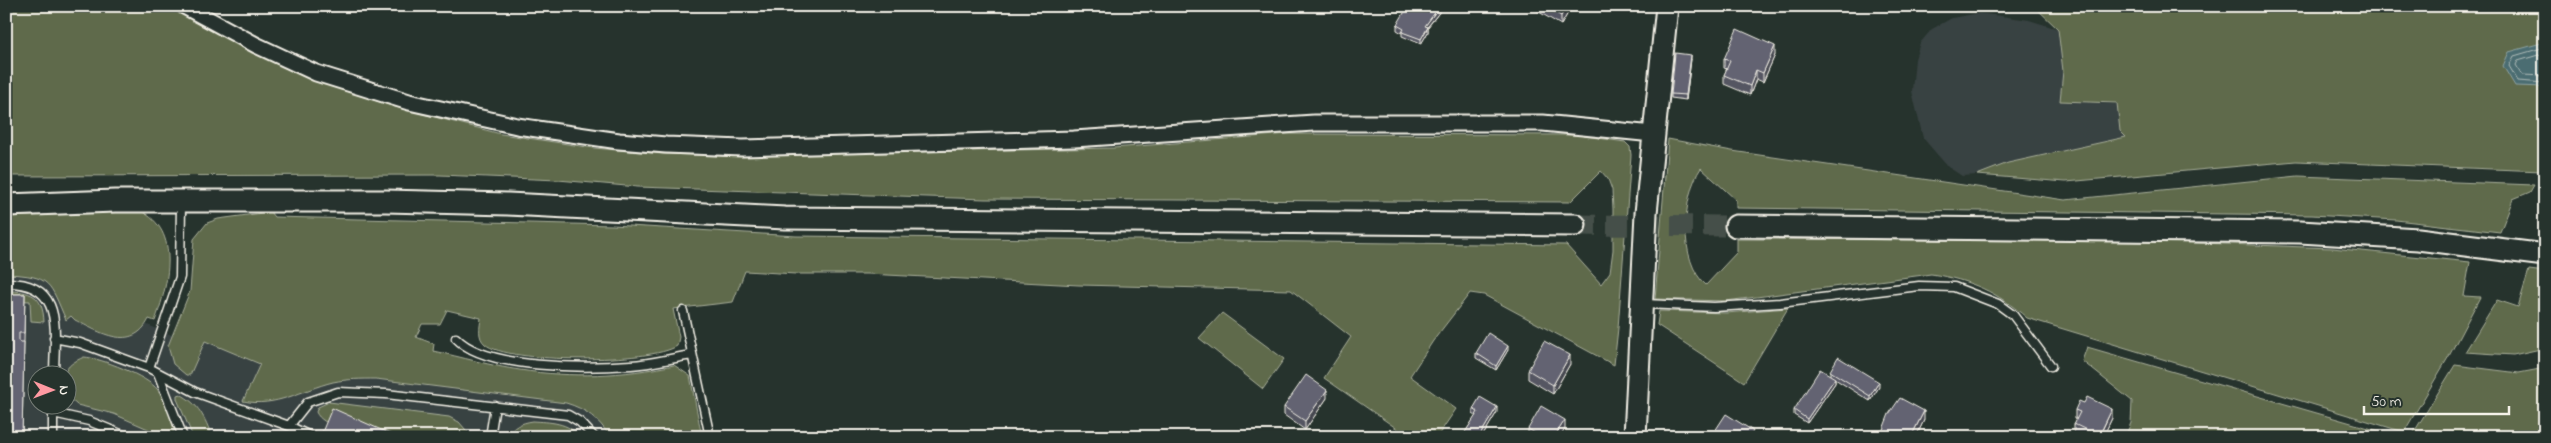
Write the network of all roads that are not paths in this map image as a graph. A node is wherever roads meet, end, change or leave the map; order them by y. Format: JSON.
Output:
{"nodes":[{"id":1,"x":184,"y":6,"type":"edge"},
{"id":2,"x":1667,"y":6,"type":"edge"},
{"id":3,"x":1653,"y":134,"type":"junction"},
{"id":4,"x":181,"y":200,"type":"junction"},
{"id":5,"x":6,"y":205,"type":"edge"},
{"id":6,"x":1575,"y":225,"type":"tunnel mouth"},
{"id":7,"x":1736,"y":226,"type":"tunnel mouth"},
{"id":8,"x":2545,"y":254,"type":"edge"},
{"id":9,"x":6,"y":283,"type":"edge"},
{"id":10,"x":1640,"y":303,"type":"junction"},
{"id":11,"x":683,"y":311,"type":"dead end"},
{"id":12,"x":54,"y":338,"type":"junction"},
{"id":13,"x":456,"y":338,"type":"dead end"},
{"id":14,"x":692,"y":355,"type":"junction"},
{"id":15,"x":54,"y":366,"type":"edge"},
{"id":16,"x":2051,"y":366,"type":"dead end"},
{"id":17,"x":149,"y":368,"type":"junction"},
{"id":18,"x":158,"y":373,"type":"junction"},
{"id":19,"x":495,"y":406,"type":"junction"},
{"id":20,"x":53,"y":416,"type":"edge"},
{"id":21,"x":74,"y":416,"type":"edge"},
{"id":22,"x":289,"y":426,"type":"junction"},
{"id":23,"x":53,"y":437,"type":"edge"},
{"id":24,"x":128,"y":437,"type":"edge"},
{"id":25,"x":183,"y":437,"type":"edge"},
{"id":26,"x":312,"y":437,"type":"edge"},
{"id":27,"x":490,"y":437,"type":"edge"},
{"id":28,"x":594,"y":437,"type":"edge"},
{"id":29,"x":710,"y":437,"type":"edge"},
{"id":30,"x":1635,"y":437,"type":"edge"}],
"edges":[{"from":1,"to":3,"type":"street"},
{"from":2,"to":3,"type":"main road"},
{"from":3,"to":10,"type":"main road"},
{"from":4,"to":5,"type":"main road"},
{"from":4,"to":6,"type":"main road"},
{"from":4,"to":17,"type":"lane"},
{"from":7,"to":8,"type":"main road"},
{"from":9,"to":12,"type":"lane"},
{"from":10,"to":16,"type":"lane"},
{"from":10,"to":30,"type":"main road"},
{"from":11,"to":14,"type":"lane"},
{"from":12,"to":15,"type":"lane"},
{"from":12,"to":17,"type":"lane"},
{"from":13,"to":14,"type":"lane"},
{"from":14,"to":29,"type":"lane"},
{"from":17,"to":18,"type":"lane"},
{"from":18,"to":22,"type":"lane"},
{"from":18,"to":25,"type":"lane"},
{"from":19,"to":22,"type":"lane"},
{"from":19,"to":27,"type":"lane"},
{"from":19,"to":28,"type":"lane"},
{"from":20,"to":23,"type":"lane"},
{"from":21,"to":24,"type":"lane"},
{"from":22,"to":26,"type":"lane"}]}
